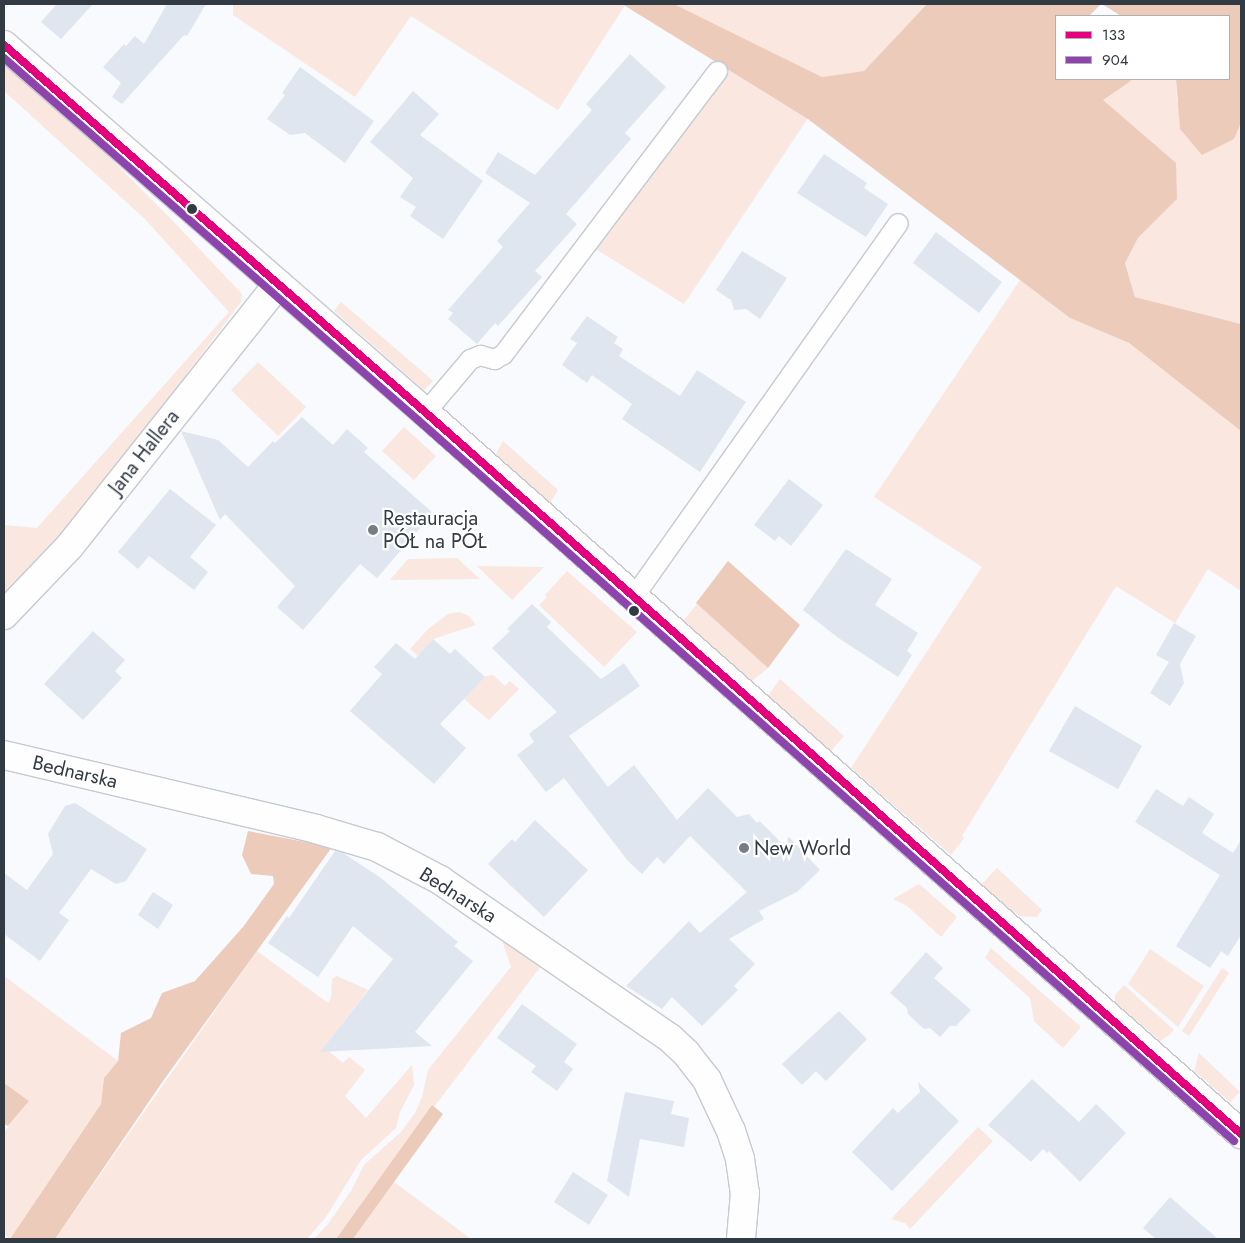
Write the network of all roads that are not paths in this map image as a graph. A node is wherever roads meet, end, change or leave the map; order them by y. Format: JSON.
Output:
{"nodes":[{"id":1,"x":4,"y":45,"type":"edge"},
{"id":2,"x":717,"y":71,"type":"dead end"},
{"id":3,"x":898,"y":223,"type":"dead end"},
{"id":4,"x":278,"y":284,"type":"junction"},
{"id":5,"x":425,"y":412,"type":"junction"},
{"id":6,"x":633,"y":597,"type":"junction"},
{"id":7,"x":4,"y":615,"type":"edge"},
{"id":8,"x":4,"y":755,"type":"edge"},
{"id":9,"x":1241,"y":1134,"type":"edge"},
{"id":10,"x":741,"y":1239,"type":"edge"}],
"edges":[{"from":1,"to":4,"type":"street"},
{"from":2,"to":5,"type":"lane"},
{"from":3,"to":6,"type":"lane"},
{"from":4,"to":5,"type":"street"},
{"from":4,"to":7,"type":"street","name":"Jana Hallera"},
{"from":5,"to":6,"type":"street"},
{"from":6,"to":9,"type":"street"},
{"from":8,"to":10,"type":"street","name":"Bednarska"}]}
